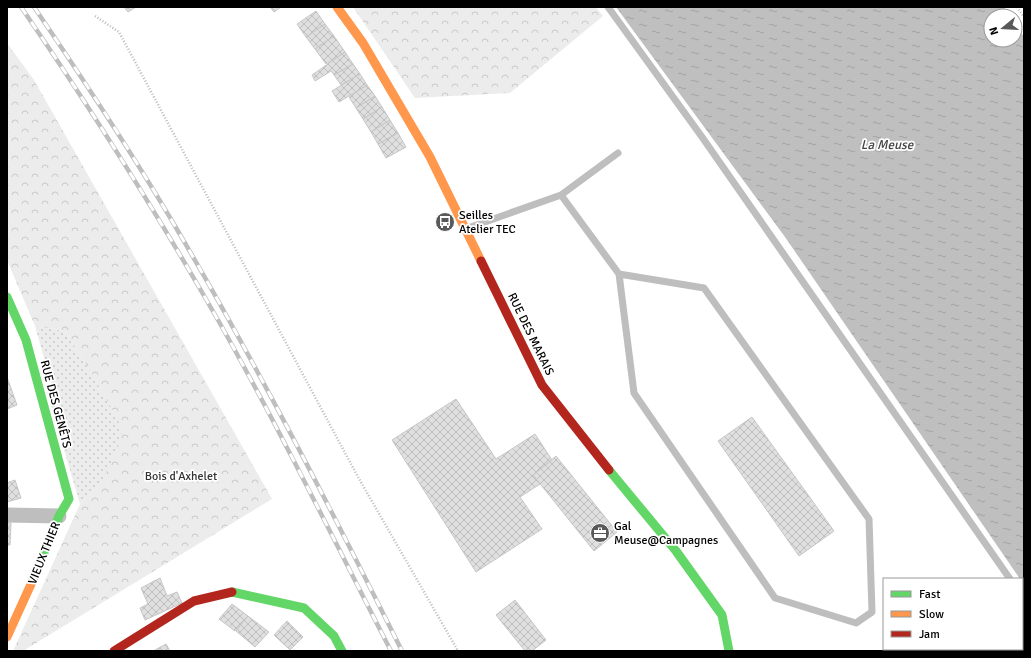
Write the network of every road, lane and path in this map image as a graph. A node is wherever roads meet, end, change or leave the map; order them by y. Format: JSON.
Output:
{"nodes":[{"id":1,"x":337,"y":7,"type":"edge"},
{"id":2,"x":608,"y":7,"type":"edge"},
{"id":3,"x":1017,"y":7,"type":"edge"},
{"id":4,"x":95,"y":16,"type":"dead end"},
{"id":5,"x":1024,"y":17,"type":"edge"},
{"id":6,"x":618,"y":153,"type":"dead end"},
{"id":7,"x":561,"y":195,"type":"junction"},
{"id":8,"x":466,"y":228,"type":"junction"},
{"id":9,"x":619,"y":274,"type":"junction"},
{"id":10,"x":7,"y":297,"type":"edge"},
{"id":11,"x":7,"y":515,"type":"edge"},
{"id":12,"x":59,"y":516,"type":"junction"},
{"id":13,"x":1009,"y":578,"type":"edge"},
{"id":14,"x":7,"y":637,"type":"edge"},
{"id":15,"x":114,"y":651,"type":"edge"},
{"id":16,"x":342,"y":651,"type":"edge"},
{"id":17,"x":458,"y":651,"type":"edge"},
{"id":18,"x":730,"y":651,"type":"edge"}],
"edges":[{"from":1,"to":8,"type":"main road","name":"RUE DES MARAIS"},
{"from":2,"to":13,"type":"lane"},
{"from":3,"to":5,"type":"path"},
{"from":4,"to":17,"type":"path"},
{"from":6,"to":7,"type":"lane"},
{"from":7,"to":8,"type":"lane"},
{"from":7,"to":9,"type":"lane"},
{"from":8,"to":18,"type":"main road","name":"RUE DES MARAIS"},
{"from":9,"to":9,"type":"lane"},
{"from":10,"to":12,"type":"main road","name":"RUE DES GENÊTS"},
{"from":11,"to":12,"type":"street","name":"VIEUX THIER"},
{"from":12,"to":14,"type":"main road","name":"VIEUX THIER"},
{"from":15,"to":16,"type":"main road"}]}
